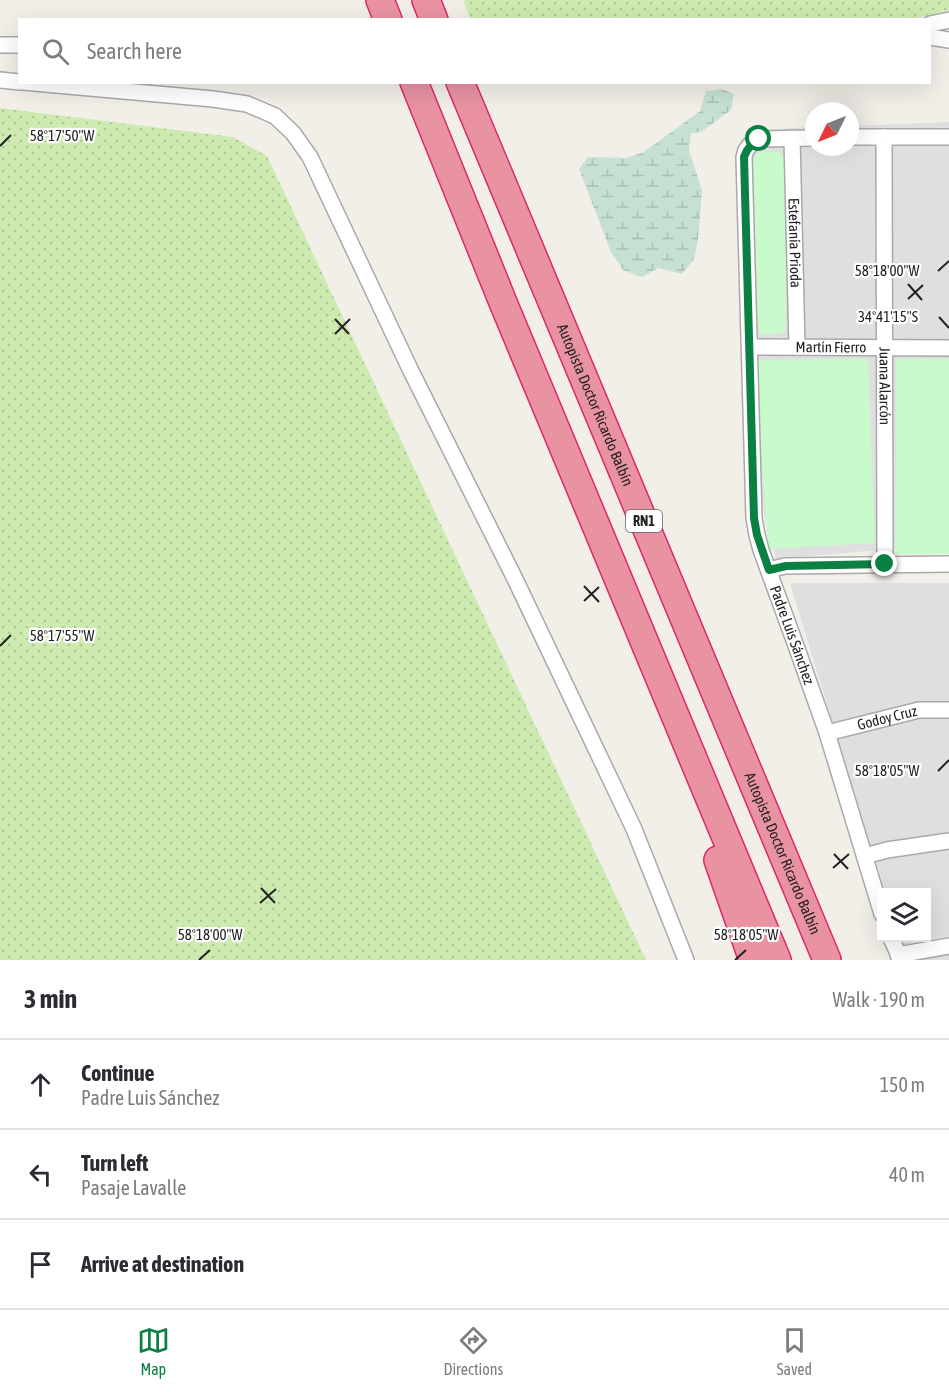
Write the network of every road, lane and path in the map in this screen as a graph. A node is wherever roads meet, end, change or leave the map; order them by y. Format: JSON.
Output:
{"nodes":[{"id":1,"x":380,"y":0,"type":"edge"},
{"id":2,"x":426,"y":0,"type":"edge"},
{"id":3,"x":387,"y":18,"type":"edge"},
{"id":4,"x":433,"y":18,"type":"edge"},
{"id":5,"x":949,"y":20,"type":"edge"},
{"id":6,"x":931,"y":24,"type":"edge"},
{"id":7,"x":931,"y":37,"type":"edge"},
{"id":8,"x":949,"y":40,"type":"edge"},
{"id":9,"x":0,"y":45,"type":"edge"},
{"id":10,"x":18,"y":45,"type":"edge"},
{"id":11,"x":0,"y":81,"type":"edge"},
{"id":12,"x":18,"y":82,"type":"edge"},
{"id":13,"x":44,"y":84,"type":"edge"},
{"id":14,"x":415,"y":84,"type":"edge"},
{"id":15,"x":461,"y":84,"type":"edge"},
{"id":16,"x":859,"y":137,"type":"edge"},
{"id":17,"x":884,"y":137,"type":"junction"},
{"id":18,"x":949,"y":137,"type":"edge"},
{"id":19,"x":792,"y":138,"type":"junction"},
{"id":20,"x":805,"y":138,"type":"edge"},
{"id":21,"x":750,"y":346,"type":"junction"},
{"id":22,"x":797,"y":346,"type":"junction"},
{"id":23,"x":885,"y":348,"type":"junction"},
{"id":24,"x":949,"y":348,"type":"edge"},
{"id":25,"x":885,"y":564,"type":"junction"},
{"id":26,"x":949,"y":564,"type":"edge"},
{"id":27,"x":769,"y":570,"type":"junction"},
{"id":28,"x":949,"y":710,"type":"edge"},
{"id":29,"x":826,"y":733,"type":"junction"},
{"id":30,"x":691,"y":752,"type":"junction"},
{"id":31,"x":949,"y":841,"type":"edge"},
{"id":32,"x":865,"y":856,"type":"junction"},
{"id":33,"x":877,"y":897,"type":"edge"},
{"id":34,"x":893,"y":942,"type":"edge"},
{"id":35,"x":949,"y":946,"type":"edge"},
{"id":36,"x":900,"y":958,"type":"edge"},
{"id":37,"x":686,"y":960,"type":"edge"},
{"id":38,"x":753,"y":960,"type":"edge"},
{"id":39,"x":777,"y":960,"type":"edge"},
{"id":40,"x":827,"y":960,"type":"edge"}],
"edges":[{"from":1,"to":3,"type":"highway"},
{"from":2,"to":4,"type":"highway"},
{"from":5,"to":6,"type":"street"},
{"from":7,"to":8,"type":"street"},
{"from":9,"to":10,"type":"street"},
{"from":11,"to":12,"type":"street"},
{"from":13,"to":37,"type":"street"},
{"from":14,"to":30,"type":"highway"},
{"from":15,"to":40,"type":"highway","name":"Autopista Doctor Ricardo Balbín","number":"RN1"},
{"from":16,"to":17,"type":"street"},
{"from":17,"to":18,"type":"street"},
{"from":17,"to":23,"type":"street","name":"Juana Alarcón"},
{"from":19,"to":20,"type":"street"},
{"from":19,"to":21,"type":"street","name":"Padre Luis Sánchez"},
{"from":19,"to":22,"type":"street","name":"Estefanía Prioda"},
{"from":21,"to":22,"type":"street","name":"Martín Fierro"},
{"from":21,"to":27,"type":"street","name":"Padre Luis Sánchez"},
{"from":22,"to":23,"type":"street","name":"Martín Fierro"},
{"from":23,"to":24,"type":"street","name":"Martín Fierro"},
{"from":23,"to":25,"type":"street","name":"Juana Alarcón"},
{"from":25,"to":26,"type":"street"},
{"from":25,"to":27,"type":"street"},
{"from":27,"to":29,"type":"street","name":"Padre Luis Sánchez"},
{"from":28,"to":29,"type":"street","name":"Godoy Cruz"},
{"from":29,"to":32,"type":"street","name":"Padre Luis Sánchez"},
{"from":30,"to":38,"type":"highway"},
{"from":30,"to":39,"type":"highway"},
{"from":31,"to":32,"type":"street"},
{"from":32,"to":33,"type":"street","name":"Padre Luis Sánchez"},
{"from":34,"to":36,"type":"street"},
{"from":35,"to":36,"type":"street"}]}
